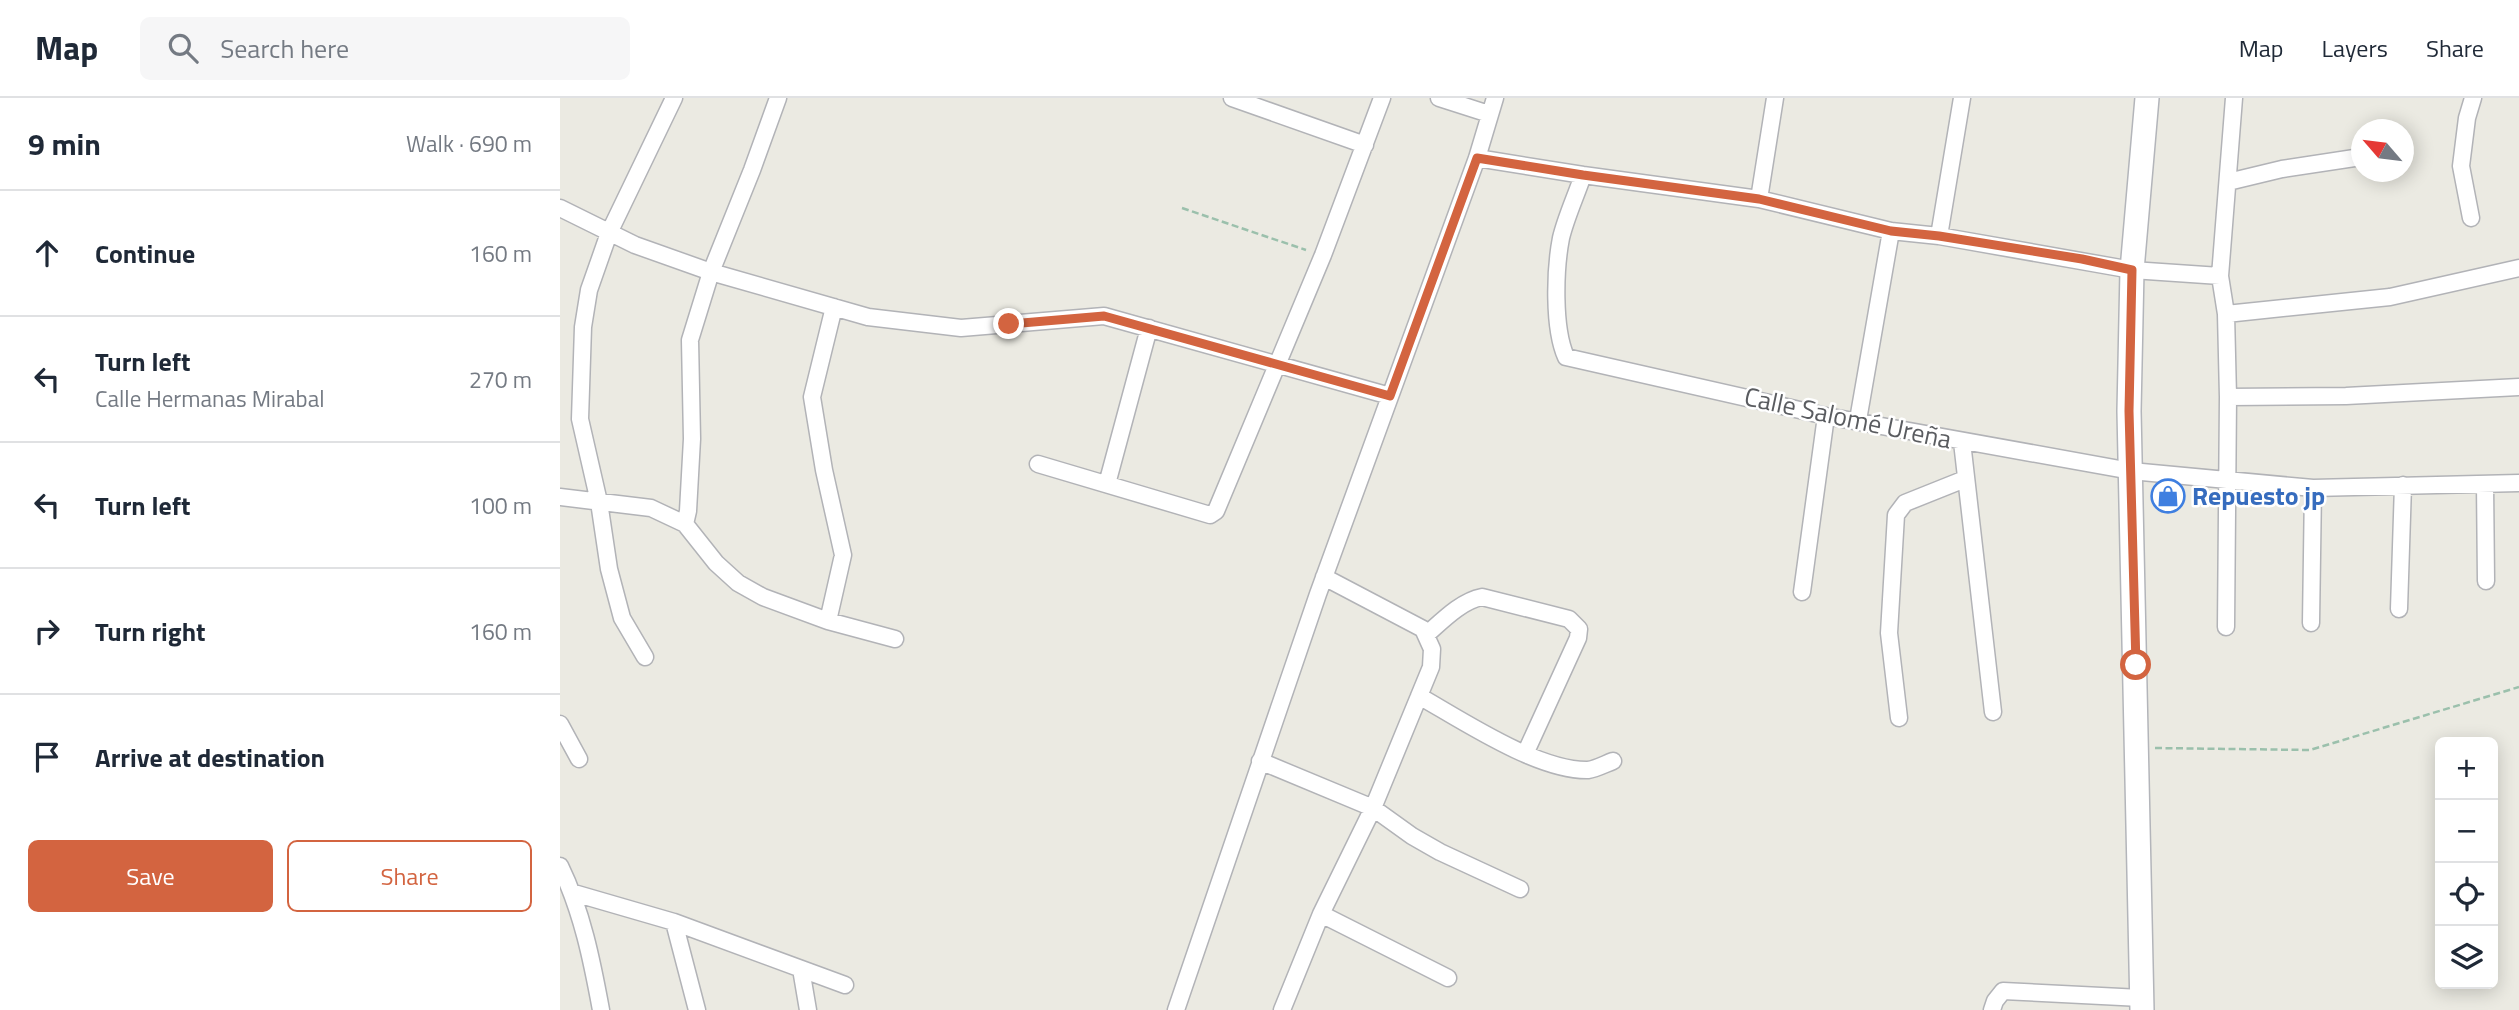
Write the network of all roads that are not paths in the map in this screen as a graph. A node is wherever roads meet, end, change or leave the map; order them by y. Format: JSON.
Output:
{"nodes":[{"id":1,"x":674,"y":98,"type":"edge"},
{"id":2,"x":778,"y":98,"type":"edge"},
{"id":3,"x":1232,"y":98,"type":"edge"},
{"id":4,"x":1382,"y":98,"type":"edge"},
{"id":5,"x":1438,"y":98,"type":"edge"},
{"id":6,"x":1495,"y":98,"type":"edge"},
{"id":7,"x":1775,"y":98,"type":"edge"},
{"id":8,"x":1962,"y":98,"type":"edge"},
{"id":9,"x":2147,"y":98,"type":"edge"},
{"id":10,"x":2234,"y":98,"type":"edge"},
{"id":11,"x":2473,"y":98,"type":"edge"},
{"id":12,"x":1489,"y":114,"type":"junction"},
{"id":13,"x":1365,"y":145,"type":"junction"},
{"id":14,"x":1477,"y":158,"type":"junction"},
{"id":15,"x":2351,"y":159,"type":"edge"},
{"id":16,"x":1583,"y":175,"type":"junction"},
{"id":17,"x":2228,"y":182,"type":"junction"},
{"id":18,"x":1759,"y":199,"type":"junction"},
{"id":19,"x":560,"y":208,"type":"edge"},
{"id":20,"x":2471,"y":218,"type":"dead end"},
{"id":21,"x":1891,"y":231,"type":"junction"},
{"id":22,"x":609,"y":233,"type":"junction"},
{"id":23,"x":1939,"y":236,"type":"junction"},
{"id":24,"x":2519,"y":268,"type":"edge"},
{"id":25,"x":2132,"y":270,"type":"junction"},
{"id":26,"x":711,"y":272,"type":"junction"},
{"id":27,"x":2220,"y":276,"type":"junction"},
{"id":28,"x":834,"y":307,"type":"junction"},
{"id":29,"x":2226,"y":314,"type":"junction"},
{"id":30,"x":1149,"y":328,"type":"junction"},
{"id":31,"x":1278,"y":365,"type":"junction"},
{"id":32,"x":2519,"y":387,"type":"edge"},
{"id":33,"x":1390,"y":396,"type":"junction"},
{"id":34,"x":2228,"y":397,"type":"junction"},
{"id":35,"x":1826,"y":415,"type":"junction"},
{"id":36,"x":1858,"y":420,"type":"junction"},
{"id":37,"x":1962,"y":442,"type":"junction"},
{"id":38,"x":1038,"y":464,"type":"dead end"},
{"id":39,"x":2131,"y":471,"type":"junction"},
{"id":40,"x":1965,"y":479,"type":"junction"},
{"id":41,"x":2226,"y":481,"type":"junction"},
{"id":42,"x":2519,"y":483,"type":"edge"},
{"id":43,"x":1107,"y":484,"type":"junction"},
{"id":44,"x":2485,"y":484,"type":"junction"},
{"id":45,"x":2403,"y":485,"type":"junction"},
{"id":46,"x":2313,"y":488,"type":"junction"},
{"id":47,"x":560,"y":497,"type":"edge"},
{"id":48,"x":600,"y":502,"type":"junction"},
{"id":49,"x":685,"y":524,"type":"junction"},
{"id":50,"x":1324,"y":577,"type":"junction"},
{"id":51,"x":2486,"y":581,"type":"dead end"},
{"id":52,"x":1802,"y":592,"type":"dead end"},
{"id":53,"x":2399,"y":609,"type":"dead end"},
{"id":54,"x":828,"y":621,"type":"junction"},
{"id":55,"x":2311,"y":623,"type":"dead end"},
{"id":56,"x":2226,"y":627,"type":"dead end"},
{"id":57,"x":1426,"y":635,"type":"junction"},
{"id":58,"x":895,"y":639,"type":"dead end"},
{"id":59,"x":645,"y":657,"type":"dead end"},
{"id":60,"x":1419,"y":696,"type":"junction"},
{"id":61,"x":1993,"y":712,"type":"dead end"},
{"id":62,"x":1899,"y":718,"type":"dead end"},
{"id":63,"x":560,"y":724,"type":"edge"},
{"id":64,"x":1525,"y":754,"type":"junction"},
{"id":65,"x":579,"y":759,"type":"dead end"},
{"id":66,"x":1260,"y":761,"type":"junction"},
{"id":67,"x":1613,"y":761,"type":"dead end"},
{"id":68,"x":1373,"y":808,"type":"junction"},
{"id":69,"x":560,"y":866,"type":"edge"},
{"id":70,"x":1520,"y":888,"type":"dead end"},
{"id":71,"x":574,"y":893,"type":"junction"},
{"id":72,"x":1321,"y":914,"type":"junction"},
{"id":73,"x":674,"y":922,"type":"junction"},
{"id":74,"x":801,"y":969,"type":"junction"},
{"id":75,"x":1448,"y":978,"type":"dead end"},
{"id":76,"x":845,"y":985,"type":"dead end"},
{"id":77,"x":2141,"y":1004,"type":"edge"},
{"id":78,"x":601,"y":1010,"type":"edge"},
{"id":79,"x":697,"y":1010,"type":"edge"},
{"id":80,"x":808,"y":1010,"type":"edge"},
{"id":81,"x":1176,"y":1010,"type":"edge"},
{"id":82,"x":1282,"y":1010,"type":"edge"},
{"id":83,"x":1992,"y":1010,"type":"edge"}],
"edges":[{"from":1,"to":22,"type":"street"},
{"from":2,"to":26,"type":"street"},
{"from":3,"to":13,"type":"street"},
{"from":4,"to":13,"type":"street"},
{"from":5,"to":12,"type":"street"},
{"from":6,"to":12,"type":"street"},
{"from":7,"to":18,"type":"street"},
{"from":8,"to":23,"type":"street"},
{"from":9,"to":25,"type":"street"},
{"from":10,"to":17,"type":"street"},
{"from":11,"to":20,"type":"street"},
{"from":12,"to":14,"type":"street"},
{"from":13,"to":31,"type":"street"},
{"from":14,"to":16,"type":"street"},
{"from":14,"to":33,"type":"street"},
{"from":15,"to":17,"type":"street"},
{"from":16,"to":18,"type":"street"},
{"from":16,"to":35,"type":"street","name":"Calle Salomé Ureña"},
{"from":17,"to":27,"type":"street"},
{"from":18,"to":21,"type":"street"},
{"from":19,"to":22,"type":"street"},
{"from":21,"to":23,"type":"street"},
{"from":21,"to":36,"type":"street"},
{"from":22,"to":26,"type":"street"},
{"from":22,"to":48,"type":"street"},
{"from":23,"to":25,"type":"street"},
{"from":24,"to":29,"type":"street"},
{"from":25,"to":27,"type":"street"},
{"from":25,"to":39,"type":"street"},
{"from":26,"to":28,"type":"street"},
{"from":26,"to":49,"type":"street"},
{"from":27,"to":29,"type":"street"},
{"from":28,"to":30,"type":"street"},
{"from":28,"to":54,"type":"street"},
{"from":29,"to":34,"type":"street"},
{"from":30,"to":31,"type":"street"},
{"from":30,"to":43,"type":"street"},
{"from":31,"to":33,"type":"street"},
{"from":31,"to":43,"type":"street"},
{"from":32,"to":34,"type":"street"},
{"from":33,"to":50,"type":"street"},
{"from":34,"to":41,"type":"street"},
{"from":35,"to":36,"type":"street","name":"Calle Salomé Ureña"},
{"from":35,"to":52,"type":"street"},
{"from":36,"to":37,"type":"street","name":"Calle Salomé Ureña"},
{"from":37,"to":39,"type":"street","name":"Calle Salomé Ureña"},
{"from":37,"to":40,"type":"street"},
{"from":38,"to":43,"type":"street"},
{"from":39,"to":41,"type":"street","name":"Calle Salomé Ureña"},
{"from":39,"to":77,"type":"street"},
{"from":40,"to":61,"type":"street"},
{"from":40,"to":62,"type":"street"},
{"from":41,"to":46,"type":"street","name":"Calle Salomé Ureña"},
{"from":41,"to":56,"type":"street"},
{"from":42,"to":44,"type":"street","name":"Calle Salomé Ureña"},
{"from":44,"to":45,"type":"street","name":"Calle Salomé Ureña"},
{"from":44,"to":51,"type":"street"},
{"from":45,"to":46,"type":"street","name":"Calle Salomé Ureña"},
{"from":45,"to":53,"type":"street"},
{"from":46,"to":55,"type":"street"},
{"from":47,"to":48,"type":"street"},
{"from":48,"to":49,"type":"street"},
{"from":48,"to":59,"type":"street"},
{"from":49,"to":54,"type":"street"},
{"from":50,"to":57,"type":"street"},
{"from":50,"to":66,"type":"street"},
{"from":54,"to":58,"type":"street"},
{"from":57,"to":60,"type":"street"},
{"from":57,"to":64,"type":"street"},
{"from":60,"to":64,"type":"street"},
{"from":60,"to":68,"type":"street"},
{"from":63,"to":65,"type":"street"},
{"from":64,"to":67,"type":"street"},
{"from":66,"to":68,"type":"street"},
{"from":66,"to":81,"type":"street"},
{"from":68,"to":70,"type":"street"},
{"from":68,"to":72,"type":"street"},
{"from":69,"to":71,"type":"street"},
{"from":71,"to":73,"type":"street"},
{"from":71,"to":78,"type":"street"},
{"from":72,"to":75,"type":"street"},
{"from":72,"to":82,"type":"street"},
{"from":73,"to":74,"type":"street"},
{"from":73,"to":79,"type":"street"},
{"from":74,"to":76,"type":"street"},
{"from":74,"to":80,"type":"street"},
{"from":77,"to":83,"type":"street"}]}
